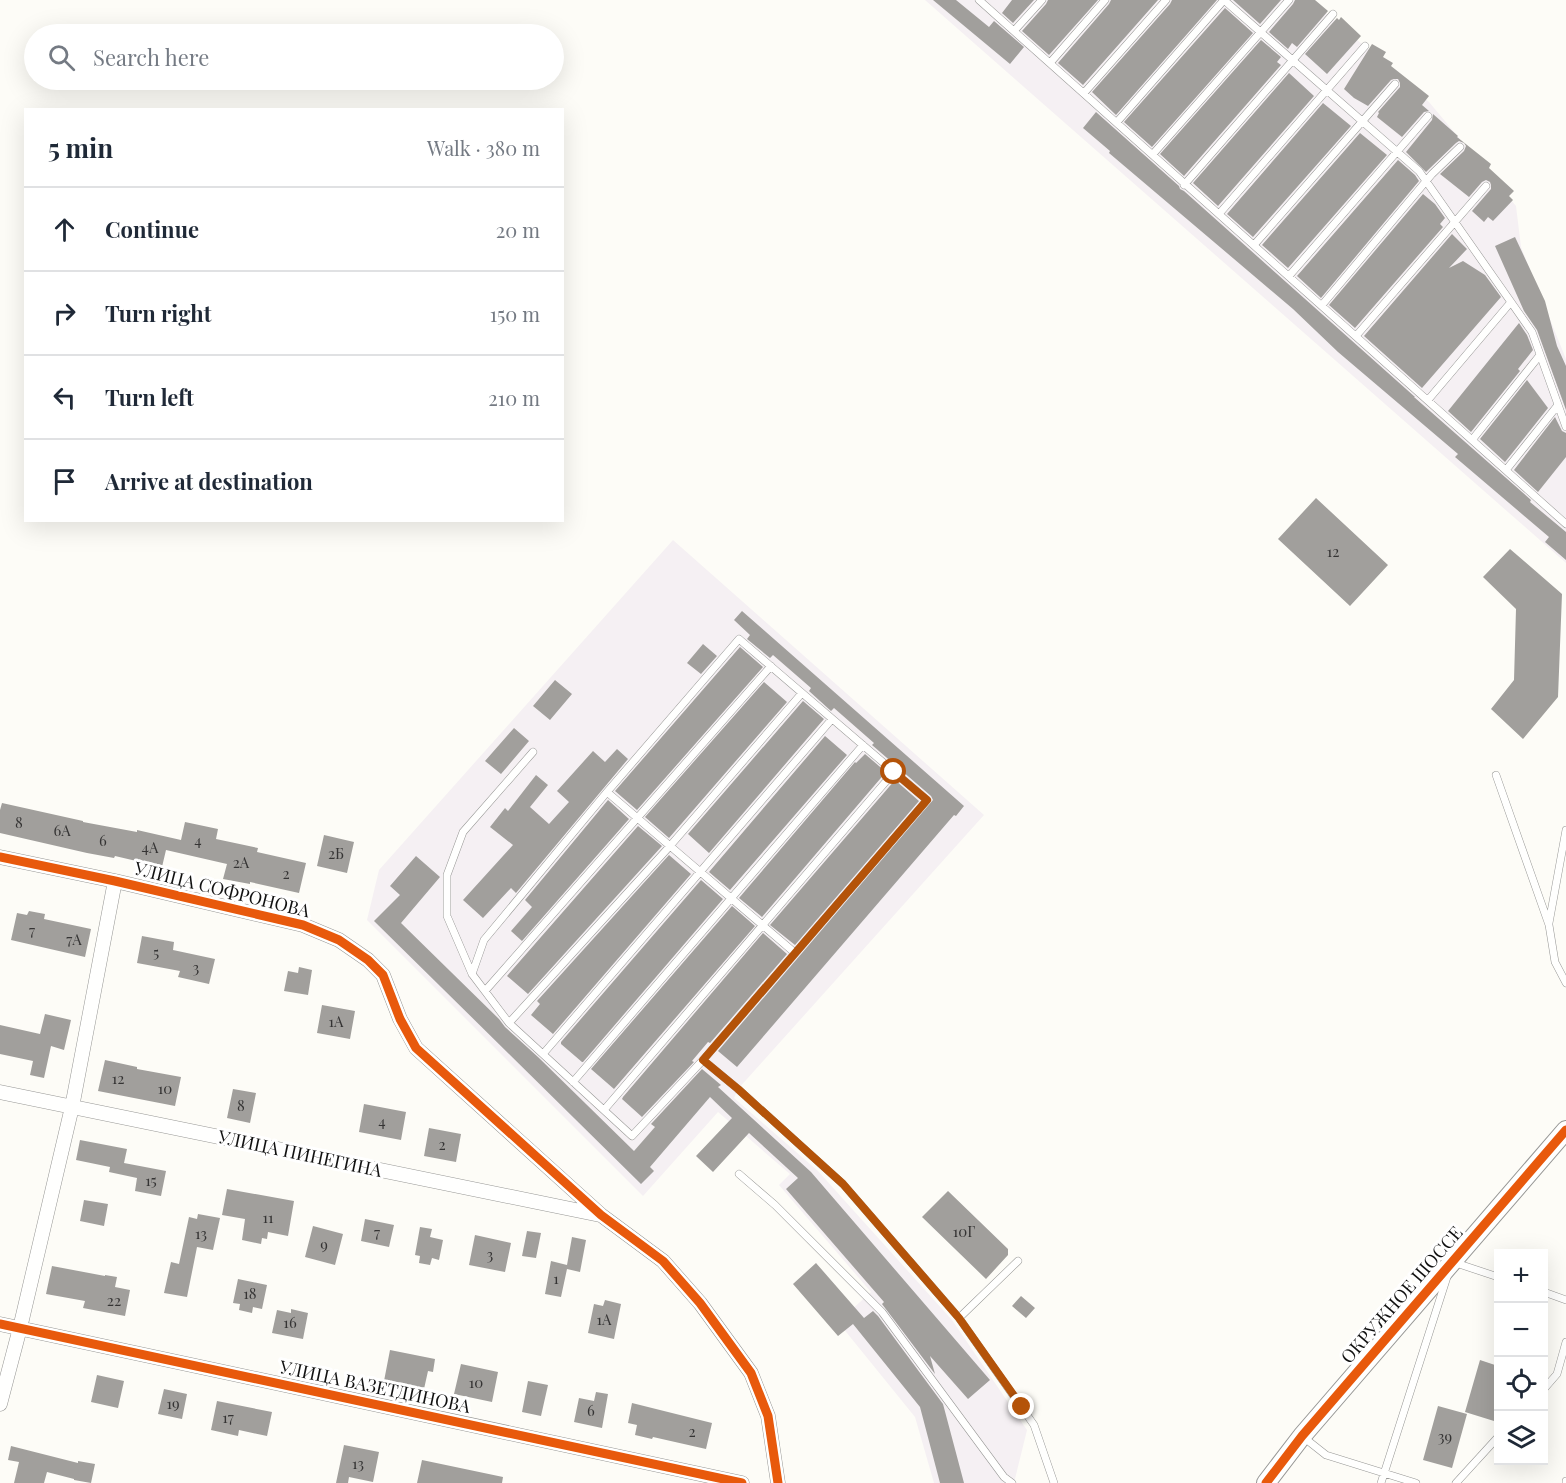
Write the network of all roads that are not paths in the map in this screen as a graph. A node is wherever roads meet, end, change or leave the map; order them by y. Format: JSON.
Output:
{"nodes":[{"id":1,"x":979,"y":0,"type":"edge"},
{"id":2,"x":1042,"y":0,"type":"edge"},
{"id":3,"x":1104,"y":0,"type":"edge"},
{"id":4,"x":1166,"y":0,"type":"edge"},
{"id":5,"x":1224,"y":0,"type":"edge"},
{"id":6,"x":1289,"y":0,"type":"edge"},
{"id":7,"x":1333,"y":14,"type":"dead end"},
{"id":8,"x":1014,"y":31,"type":"junction"},
{"id":9,"x":1261,"y":32,"type":"junction"},
{"id":10,"x":1365,"y":46,"type":"dead end"},
{"id":11,"x":1293,"y":60,"type":"junction"},
{"id":12,"x":1050,"y":63,"type":"junction"},
{"id":13,"x":1395,"y":84,"type":"dead end"},
{"id":14,"x":1327,"y":90,"type":"junction"},
{"id":15,"x":1084,"y":93,"type":"junction"},
{"id":16,"x":1428,"y":116,"type":"dead end"},
{"id":17,"x":1363,"y":121,"type":"junction"},
{"id":18,"x":1117,"y":122,"type":"junction"},
{"id":19,"x":1460,"y":147,"type":"dead end"},
{"id":20,"x":1398,"y":151,"type":"junction"},
{"id":21,"x":1153,"y":154,"type":"junction"},
{"id":22,"x":1426,"y":180,"type":"junction"},
{"id":23,"x":1185,"y":184,"type":"junction"},
{"id":24,"x":1486,"y":186,"type":"dead end"},
{"id":25,"x":1220,"y":214,"type":"junction"},
{"id":26,"x":1455,"y":222,"type":"junction"},
{"id":27,"x":1254,"y":245,"type":"junction"},
{"id":28,"x":1288,"y":276,"type":"junction"},
{"id":29,"x":1511,"y":302,"type":"junction"},
{"id":30,"x":1322,"y":305,"type":"junction"},
{"id":31,"x":1356,"y":336,"type":"junction"},
{"id":32,"x":1540,"y":354,"type":"junction"},
{"id":33,"x":1428,"y":400,"type":"junction"},
{"id":34,"x":1558,"y":405,"type":"junction"},
{"id":35,"x":1566,"y":427,"type":"edge"},
{"id":36,"x":1472,"y":440,"type":"junction"},
{"id":37,"x":1506,"y":470,"type":"junction"},
{"id":38,"x":1566,"y":524,"type":"edge"},
{"id":39,"x":771,"y":666,"type":"junction"},
{"id":40,"x":802,"y":693,"type":"junction"},
{"id":41,"x":832,"y":718,"type":"junction"},
{"id":42,"x":863,"y":745,"type":"junction"},
{"id":43,"x":533,"y":752,"type":"dead end"},
{"id":44,"x":894,"y":772,"type":"junction"},
{"id":45,"x":1496,"y":775,"type":"dead end"},
{"id":46,"x":607,"y":792,"type":"junction"},
{"id":47,"x":638,"y":818,"type":"junction"},
{"id":48,"x":1566,"y":830,"type":"edge"},
{"id":49,"x":670,"y":846,"type":"junction"},
{"id":50,"x":0,"y":857,"type":"edge"},
{"id":51,"x":700,"y":871,"type":"junction"},
{"id":52,"x":115,"y":881,"type":"junction"},
{"id":53,"x":731,"y":898,"type":"junction"},
{"id":54,"x":763,"y":925,"type":"junction"},
{"id":55,"x":1549,"y":926,"type":"junction"},
{"id":56,"x":795,"y":953,"type":"junction"},
{"id":57,"x":472,"y":974,"type":"junction"},
{"id":58,"x":1566,"y":983,"type":"edge"},
{"id":59,"x":485,"y":991,"type":"junction"},
{"id":60,"x":509,"y":1023,"type":"junction"},
{"id":61,"x":543,"y":1054,"type":"junction"},
{"id":62,"x":703,"y":1060,"type":"junction"},
{"id":63,"x":573,"y":1082,"type":"junction"},
{"id":64,"x":0,"y":1092,"type":"edge"},
{"id":65,"x":72,"y":1107,"type":"junction"},
{"id":66,"x":604,"y":1110,"type":"junction"},
{"id":67,"x":1566,"y":1130,"type":"edge"},
{"id":68,"x":739,"y":1174,"type":"dead end"},
{"id":69,"x":601,"y":1215,"type":"junction"},
{"id":70,"x":1018,"y":1261,"type":"dead end"},
{"id":71,"x":1452,"y":1262,"type":"junction"},
{"id":72,"x":1494,"y":1276,"type":"edge"},
{"id":73,"x":1548,"y":1293,"type":"edge"},
{"id":74,"x":1566,"y":1300,"type":"edge"},
{"id":75,"x":959,"y":1318,"type":"junction"},
{"id":76,"x":0,"y":1324,"type":"edge"},
{"id":77,"x":20,"y":1328,"type":"junction"},
{"id":78,"x":1566,"y":1342,"type":"edge"},
{"id":79,"x":1548,"y":1384,"type":"edge"},
{"id":80,"x":0,"y":1404,"type":"edge"},
{"id":81,"x":1302,"y":1436,"type":"junction"},
{"id":82,"x":1494,"y":1441,"type":"edge"},
{"id":83,"x":1384,"y":1474,"type":"junction"},
{"id":84,"x":742,"y":1483,"type":"edge"},
{"id":85,"x":778,"y":1483,"type":"edge"},
{"id":86,"x":1012,"y":1483,"type":"edge"},
{"id":87,"x":1054,"y":1483,"type":"edge"},
{"id":88,"x":1266,"y":1483,"type":"edge"},
{"id":89,"x":1381,"y":1483,"type":"edge"},
{"id":90,"x":1416,"y":1483,"type":"edge"},
{"id":91,"x":1456,"y":1483,"type":"edge"}],
"edges":[{"from":1,"to":8,"type":"lane"},
{"from":2,"to":8,"type":"lane"},
{"from":3,"to":12,"type":"lane"},
{"from":4,"to":15,"type":"lane"},
{"from":5,"to":9,"type":"lane"},
{"from":5,"to":18,"type":"lane"},
{"from":6,"to":9,"type":"lane"},
{"from":7,"to":11,"type":"lane"},
{"from":8,"to":12,"type":"lane"},
{"from":9,"to":11,"type":"lane"},
{"from":9,"to":21,"type":"lane"},
{"from":10,"to":14,"type":"lane"},
{"from":11,"to":14,"type":"lane"},
{"from":11,"to":23,"type":"lane"},
{"from":12,"to":15,"type":"lane"},
{"from":13,"to":17,"type":"lane"},
{"from":14,"to":17,"type":"lane"},
{"from":14,"to":25,"type":"lane"},
{"from":15,"to":18,"type":"lane"},
{"from":16,"to":20,"type":"lane"},
{"from":17,"to":20,"type":"lane"},
{"from":17,"to":27,"type":"lane"},
{"from":18,"to":21,"type":"lane"},
{"from":19,"to":22,"type":"lane"},
{"from":20,"to":22,"type":"lane"},
{"from":20,"to":28,"type":"lane"},
{"from":21,"to":23,"type":"lane"},
{"from":22,"to":26,"type":"lane"},
{"from":22,"to":30,"type":"lane"},
{"from":23,"to":25,"type":"lane"},
{"from":24,"to":26,"type":"lane"},
{"from":25,"to":27,"type":"lane"},
{"from":26,"to":29,"type":"lane"},
{"from":26,"to":31,"type":"lane"},
{"from":27,"to":28,"type":"lane"},
{"from":28,"to":30,"type":"lane"},
{"from":29,"to":32,"type":"lane"},
{"from":29,"to":33,"type":"lane"},
{"from":30,"to":31,"type":"lane"},
{"from":31,"to":33,"type":"lane"},
{"from":32,"to":34,"type":"lane"},
{"from":32,"to":36,"type":"lane"},
{"from":33,"to":36,"type":"lane"},
{"from":34,"to":35,"type":"lane"},
{"from":34,"to":37,"type":"lane"},
{"from":36,"to":37,"type":"lane"},
{"from":37,"to":38,"type":"lane"},
{"from":39,"to":40,"type":"lane"},
{"from":39,"to":46,"type":"lane"},
{"from":39,"to":47,"type":"lane"},
{"from":40,"to":41,"type":"lane"},
{"from":40,"to":49,"type":"lane"},
{"from":41,"to":42,"type":"lane"},
{"from":41,"to":51,"type":"lane"},
{"from":42,"to":44,"type":"lane"},
{"from":42,"to":53,"type":"lane"},
{"from":43,"to":57,"type":"lane"},
{"from":44,"to":54,"type":"lane"},
{"from":44,"to":56,"type":"lane"},
{"from":45,"to":55,"type":"lane"},
{"from":46,"to":47,"type":"lane"},
{"from":46,"to":57,"type":"lane"},
{"from":47,"to":49,"type":"lane"},
{"from":47,"to":59,"type":"lane"},
{"from":48,"to":55,"type":"lane"},
{"from":49,"to":51,"type":"lane"},
{"from":49,"to":60,"type":"lane"},
{"from":50,"to":52,"type":"street","name":"УЛИЦА СОФРОНОВА"},
{"from":51,"to":53,"type":"lane"},
{"from":51,"to":61,"type":"lane"},
{"from":52,"to":65,"type":"street"},
{"from":52,"to":69,"type":"street","name":"УЛИЦА СОФРОНОВА"},
{"from":53,"to":54,"type":"lane"},
{"from":53,"to":63,"type":"lane"},
{"from":54,"to":56,"type":"lane"},
{"from":54,"to":66,"type":"lane"},
{"from":55,"to":58,"type":"lane"},
{"from":56,"to":62,"type":"lane"},
{"from":57,"to":59,"type":"lane"},
{"from":59,"to":60,"type":"lane"},
{"from":60,"to":61,"type":"lane"},
{"from":61,"to":63,"type":"lane"},
{"from":62,"to":66,"type":"lane"},
{"from":62,"to":75,"type":"lane"},
{"from":63,"to":66,"type":"lane"},
{"from":64,"to":65,"type":"street","name":"УЛИЦА ПИНЕГИНА"},
{"from":65,"to":69,"type":"street","name":"УЛИЦА ПИНЕГИНА"},
{"from":65,"to":77,"type":"street"},
{"from":67,"to":71,"type":"street","name":"ОКРУЖНОЕ ШОССЕ"},
{"from":68,"to":86,"type":"lane"},
{"from":69,"to":85,"type":"street","name":"УЛИЦА СОФРОНОВА"},
{"from":70,"to":75,"type":"lane"},
{"from":71,"to":72,"type":"lane"},
{"from":71,"to":81,"type":"street","name":"ОКРУЖНОЕ ШОССЕ"},
{"from":71,"to":83,"type":"lane"},
{"from":73,"to":74,"type":"lane"},
{"from":75,"to":87,"type":"lane"},
{"from":76,"to":77,"type":"street","name":"УЛИЦА ВАЗЕТДИНОВА"},
{"from":77,"to":80,"type":"street"},
{"from":77,"to":84,"type":"street","name":"УЛИЦА ВАЗЕТДИНОВА"},
{"from":78,"to":79,"type":"lane"},
{"from":81,"to":83,"type":"lane"},
{"from":81,"to":88,"type":"street","name":"ОКРУЖНОЕ ШОССЕ"},
{"from":82,"to":91,"type":"lane"},
{"from":83,"to":89,"type":"lane"},
{"from":83,"to":90,"type":"lane"}]}
